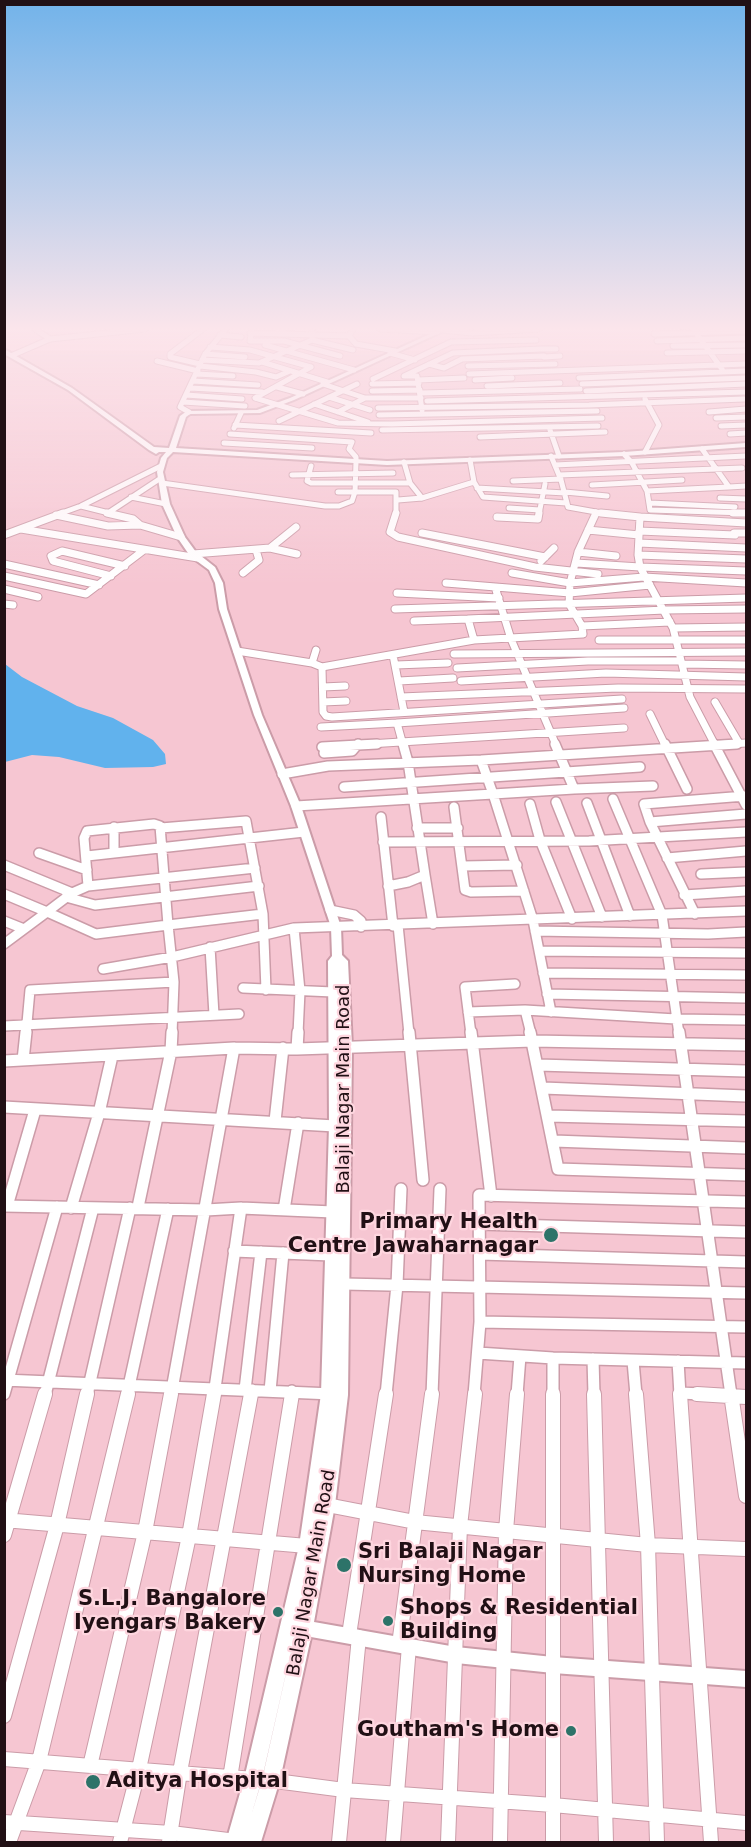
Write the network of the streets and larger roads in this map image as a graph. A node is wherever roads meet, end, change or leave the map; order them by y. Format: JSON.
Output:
{"nodes":[{"id":1,"x":105,"y":415,"type":"edge"},
{"id":2,"x":184,"y":415,"type":"edge"},
{"id":3,"x":240,"y":415,"type":"edge"},
{"id":4,"x":291,"y":415,"type":"edge"},
{"id":5,"x":314,"y":415,"type":"edge"},
{"id":6,"x":330,"y":415,"type":"edge"},
{"id":7,"x":352,"y":415,"type":"edge"},
{"id":8,"x":423,"y":415,"type":"edge"},
{"id":9,"x":543,"y":415,"type":"edge"},
{"id":10,"x":654,"y":415,"type":"edge"},
{"id":11,"x":747,"y":417,"type":"edge"},
{"id":12,"x":324,"y":418,"type":"junction"},
{"id":13,"x":602,"y":418,"type":"dead end"},
{"id":14,"x":716,"y":418,"type":"dead end"},
{"id":15,"x":545,"y":420,"type":"junction"},
{"id":16,"x":279,"y":421,"type":"dead end"},
{"id":17,"x":316,"y":423,"type":"dead end"},
{"id":18,"x":368,"y":424,"type":"junction"},
{"id":19,"x":235,"y":425,"type":"junction"},
{"id":20,"x":747,"y":425,"type":"edge"},
{"id":21,"x":598,"y":426,"type":"dead end"},
{"id":22,"x":722,"y":426,"type":"dead end"},
{"id":23,"x":549,"y":427,"type":"junction"},
{"id":24,"x":427,"y":429,"type":"junction"},
{"id":25,"x":382,"y":430,"type":"dead end"},
{"id":26,"x":318,"y":431,"type":"junction"},
{"id":27,"x":605,"y":432,"type":"dead end"},
{"id":28,"x":371,"y":433,"type":"dead end"},
{"id":29,"x":747,"y":433,"type":"edge"},
{"id":30,"x":231,"y":434,"type":"junction"},
{"id":31,"x":730,"y":434,"type":"dead end"},
{"id":32,"x":551,"y":435,"type":"junction"},
{"id":33,"x":480,"y":437,"type":"dead end"},
{"id":34,"x":316,"y":439,"type":"junction"},
{"id":35,"x":224,"y":443,"type":"junction"},
{"id":36,"x":747,"y":446,"type":"edge"},
{"id":37,"x":733,"y":447,"type":"junction"},
{"id":38,"x":312,"y":448,"type":"junction"},
{"id":39,"x":151,"y":449,"type":"junction"},
{"id":40,"x":172,"y":449,"type":"junction"},
{"id":41,"x":702,"y":449,"type":"junction"},
{"id":42,"x":645,"y":452,"type":"junction"},
{"id":43,"x":201,"y":453,"type":"junction"},
{"id":44,"x":219,"y":454,"type":"junction"},
{"id":45,"x":624,"y":454,"type":"junction"},
{"id":46,"x":555,"y":456,"type":"junction"},
{"id":47,"x":743,"y":457,"type":"edge"},
{"id":48,"x":307,"y":459,"type":"junction"},
{"id":49,"x":710,"y":459,"type":"junction"},
{"id":50,"x":470,"y":460,"type":"junction"},
{"id":51,"x":162,"y":462,"type":"junction"},
{"id":52,"x":356,"y":462,"type":"junction"},
{"id":53,"x":404,"y":462,"type":"junction"},
{"id":54,"x":632,"y":463,"type":"junction"},
{"id":55,"x":555,"y":465,"type":"junction"},
{"id":56,"x":311,"y":466,"type":"dead end"},
{"id":57,"x":745,"y":466,"type":"edge"},
{"id":58,"x":717,"y":470,"type":"junction"},
{"id":59,"x":637,"y":472,"type":"junction"},
{"id":60,"x":393,"y":473,"type":"dead end"},
{"id":61,"x":355,"y":474,"type":"junction"},
{"id":62,"x":292,"y":475,"type":"dead end"},
{"id":63,"x":309,"y":475,"type":"junction"},
{"id":64,"x":560,"y":477,"type":"junction"},
{"id":65,"x":682,"y":480,"type":"dead end"},
{"id":66,"x":161,"y":481,"type":"junction"},
{"id":67,"x":513,"y":481,"type":"dead end"},
{"id":68,"x":356,"y":483,"type":"junction"},
{"id":69,"x":409,"y":483,"type":"junction"},
{"id":70,"x":643,"y":483,"type":"junction"},
{"id":71,"x":544,"y":484,"type":"dead end"},
{"id":72,"x":476,"y":485,"type":"junction"},
{"id":73,"x":592,"y":485,"type":"dead end"},
{"id":74,"x":747,"y":486,"type":"edge"},
{"id":75,"x":729,"y":487,"type":"junction"},
{"id":76,"x":414,"y":491,"type":"junction"},
{"id":77,"x":647,"y":491,"type":"junction"},
{"id":78,"x":138,"y":492,"type":"junction"},
{"id":79,"x":338,"y":492,"type":"dead end"},
{"id":80,"x":355,"y":492,"type":"junction"},
{"id":81,"x":396,"y":492,"type":"junction"},
{"id":82,"x":543,"y":492,"type":"junction"},
{"id":83,"x":565,"y":492,"type":"junction"},
{"id":84,"x":607,"y":496,"type":"dead end"},
{"id":85,"x":131,"y":497,"type":"junction"},
{"id":86,"x":422,"y":498,"type":"junction"},
{"id":87,"x":720,"y":498,"type":"dead end"},
{"id":88,"x":398,"y":500,"type":"junction"},
{"id":89,"x":747,"y":500,"type":"edge"},
{"id":90,"x":165,"y":501,"type":"junction"},
{"id":91,"x":542,"y":501,"type":"junction"},
{"id":92,"x":566,"y":503,"type":"junction"},
{"id":93,"x":650,"y":503,"type":"junction"},
{"id":94,"x":81,"y":506,"type":"junction"},
{"id":95,"x":747,"y":507,"type":"edge"},
{"id":96,"x":509,"y":508,"type":"dead end"},
{"id":97,"x":540,"y":510,"type":"junction"},
{"id":98,"x":596,"y":512,"type":"junction"},
{"id":99,"x":108,"y":513,"type":"junction"},
{"id":100,"x":747,"y":513,"type":"edge"},
{"id":101,"x":56,"y":515,"type":"junction"},
{"id":102,"x":497,"y":517,"type":"dead end"},
{"id":103,"x":640,"y":517,"type":"junction"},
{"id":104,"x":747,"y":523,"type":"edge"},
{"id":105,"x":140,"y":525,"type":"junction"},
{"id":106,"x":296,"y":527,"type":"dead end"},
{"id":107,"x":21,"y":529,"type":"junction"},
{"id":108,"x":588,"y":530,"type":"junction"},
{"id":109,"x":422,"y":533,"type":"dead end"},
{"id":110,"x":747,"y":533,"type":"edge"},
{"id":111,"x":4,"y":535,"type":"edge"},
{"id":112,"x":639,"y":536,"type":"junction"},
{"id":113,"x":181,"y":537,"type":"junction"},
{"id":114,"x":132,"y":548,"type":"junction"},
{"id":115,"x":270,"y":548,"type":"junction"},
{"id":116,"x":554,"y":548,"type":"dead end"},
{"id":117,"x":747,"y":548,"type":"edge"},
{"id":118,"x":144,"y":550,"type":"junction"},
{"id":119,"x":256,"y":550,"type":"junction"},
{"id":120,"x":578,"y":552,"type":"junction"},
{"id":121,"x":297,"y":554,"type":"dead end"},
{"id":122,"x":638,"y":555,"type":"junction"},
{"id":123,"x":122,"y":556,"type":"dead end"},
{"id":124,"x":196,"y":556,"type":"junction"},
{"id":125,"x":616,"y":556,"type":"dead end"},
{"id":126,"x":545,"y":557,"type":"junction"},
{"id":127,"x":747,"y":559,"type":"edge"},
{"id":128,"x":576,"y":562,"type":"junction"},
{"id":129,"x":4,"y":564,"type":"edge"},
{"id":130,"x":124,"y":566,"type":"junction"},
{"id":131,"x":535,"y":567,"type":"junction"},
{"id":132,"x":640,"y":567,"type":"junction"},
{"id":133,"x":747,"y":571,"type":"edge"},
{"id":134,"x":573,"y":572,"type":"junction"},
{"id":135,"x":243,"y":573,"type":"dead end"},
{"id":136,"x":512,"y":573,"type":"dead end"},
{"id":137,"x":598,"y":574,"type":"dead end"},
{"id":138,"x":473,"y":575,"type":"dead end"},
{"id":139,"x":4,"y":576,"type":"edge"},
{"id":140,"x":111,"y":576,"type":"junction"},
{"id":141,"x":644,"y":577,"type":"junction"},
{"id":142,"x":26,"y":581,"type":"junction"},
{"id":143,"x":446,"y":583,"type":"dead end"},
{"id":144,"x":570,"y":583,"type":"junction"},
{"id":145,"x":747,"y":583,"type":"edge"},
{"id":146,"x":99,"y":585,"type":"junction"},
{"id":147,"x":470,"y":585,"type":"junction"},
{"id":148,"x":650,"y":585,"type":"junction"},
{"id":149,"x":495,"y":587,"type":"junction"},
{"id":150,"x":4,"y":589,"type":"edge"},
{"id":151,"x":13,"y":591,"type":"junction"},
{"id":152,"x":397,"y":593,"type":"dead end"},
{"id":153,"x":570,"y":593,"type":"junction"},
{"id":154,"x":38,"y":597,"type":"dead end"},
{"id":155,"x":4,"y":598,"type":"edge"},
{"id":156,"x":499,"y":598,"type":"junction"},
{"id":157,"x":659,"y":598,"type":"junction"},
{"id":158,"x":747,"y":598,"type":"edge"},
{"id":159,"x":4,"y":604,"type":"edge"},
{"id":160,"x":569,"y":604,"type":"junction"},
{"id":161,"x":13,"y":605,"type":"dead end"},
{"id":162,"x":502,"y":606,"type":"junction"},
{"id":163,"x":395,"y":609,"type":"dead end"},
{"id":164,"x":701,"y":609,"type":"junction"},
{"id":165,"x":747,"y":609,"type":"edge"},
{"id":166,"x":665,"y":610,"type":"junction"},
{"id":167,"x":576,"y":615,"type":"junction"},
{"id":168,"x":504,"y":618,"type":"junction"},
{"id":169,"x":468,"y":619,"type":"junction"},
{"id":170,"x":414,"y":621,"type":"dead end"},
{"id":171,"x":672,"y":625,"type":"junction"},
{"id":172,"x":582,"y":626,"type":"junction"},
{"id":173,"x":706,"y":627,"type":"junction"},
{"id":174,"x":747,"y":627,"type":"edge"},
{"id":175,"x":511,"y":639,"type":"junction"},
{"id":176,"x":474,"y":640,"type":"junction"},
{"id":177,"x":599,"y":640,"type":"dead end"},
{"id":178,"x":675,"y":640,"type":"junction"},
{"id":179,"x":747,"y":640,"type":"edge"},
{"id":180,"x":316,"y":650,"type":"dead end"},
{"id":181,"x":237,"y":651,"type":"junction"},
{"id":182,"x":678,"y":651,"type":"junction"},
{"id":183,"x":516,"y":652,"type":"junction"},
{"id":184,"x":747,"y":652,"type":"edge"},
{"id":185,"x":454,"y":654,"type":"dead end"},
{"id":186,"x":393,"y":655,"type":"junction"},
{"id":187,"x":681,"y":662,"type":"junction"},
{"id":188,"x":312,"y":663,"type":"junction"},
{"id":189,"x":448,"y":663,"type":"dead end"},
{"id":190,"x":396,"y":665,"type":"junction"},
{"id":191,"x":522,"y":665,"type":"junction"},
{"id":192,"x":747,"y":665,"type":"edge"},
{"id":193,"x":322,"y":667,"type":"junction"},
{"id":194,"x":457,"y":668,"type":"dead end"},
{"id":195,"x":684,"y":674,"type":"junction"},
{"id":196,"x":747,"y":677,"type":"edge"},
{"id":197,"x":453,"y":678,"type":"dead end"},
{"id":198,"x":528,"y":678,"type":"junction"},
{"id":199,"x":399,"y":681,"type":"junction"},
{"id":200,"x":461,"y":681,"type":"dead end"},
{"id":201,"x":345,"y":686,"type":"dead end"},
{"id":202,"x":323,"y":687,"type":"junction"},
{"id":203,"x":688,"y":688,"type":"junction"},
{"id":204,"x":747,"y":689,"type":"edge"},
{"id":205,"x":533,"y":692,"type":"junction"},
{"id":206,"x":401,"y":697,"type":"junction"},
{"id":207,"x":622,"y":699,"type":"dead end"},
{"id":208,"x":346,"y":701,"type":"dead end"},
{"id":209,"x":323,"y":702,"type":"junction"},
{"id":210,"x":715,"y":702,"type":"dead end"},
{"id":211,"x":539,"y":704,"type":"junction"},
{"id":212,"x":624,"y":708,"type":"dead end"},
{"id":213,"x":404,"y":712,"type":"junction"},
{"id":214,"x":542,"y":713,"type":"junction"},
{"id":215,"x":650,"y":714,"type":"dead end"},
{"id":216,"x":397,"y":723,"type":"junction"},
{"id":217,"x":321,"y":727,"type":"dead end"},
{"id":218,"x":624,"y":728,"type":"dead end"},
{"id":219,"x":550,"y":732,"type":"junction"},
{"id":220,"x":401,"y":740,"type":"junction"},
{"id":221,"x":743,"y":743,"type":"edge"},
{"id":222,"x":715,"y":745,"type":"junction"},
{"id":223,"x":666,"y":747,"type":"junction"},
{"id":224,"x":323,"y":750,"type":"dead end"},
{"id":225,"x":560,"y":754,"type":"junction"},
{"id":226,"x":481,"y":760,"type":"junction"},
{"id":227,"x":408,"y":762,"type":"junction"},
{"id":228,"x":640,"y":767,"type":"dead end"},
{"id":229,"x":567,"y":772,"type":"junction"},
{"id":230,"x":282,"y":774,"type":"junction"},
{"id":231,"x":487,"y":778,"type":"junction"},
{"id":232,"x":410,"y":781,"type":"junction"},
{"id":233,"x":653,"y":786,"type":"dead end"},
{"id":234,"x":344,"y":787,"type":"dead end"},
{"id":235,"x":574,"y":789,"type":"junction"},
{"id":236,"x":687,"y":789,"type":"dead end"},
{"id":237,"x":493,"y":794,"type":"junction"},
{"id":238,"x":744,"y":796,"type":"edge"},
{"id":239,"x":614,"y":799,"type":"dead end"},
{"id":240,"x":412,"y":800,"type":"junction"},
{"id":241,"x":556,"y":802,"type":"dead end"},
{"id":242,"x":587,"y":803,"type":"dead end"},
{"id":243,"x":530,"y":804,"type":"dead end"},
{"id":244,"x":747,"y":805,"type":"edge"},
{"id":245,"x":296,"y":806,"type":"junction"},
{"id":246,"x":454,"y":807,"type":"dead end"},
{"id":247,"x":747,"y":814,"type":"edge"},
{"id":248,"x":381,"y":818,"type":"dead end"},
{"id":249,"x":650,"y":822,"type":"junction"},
{"id":250,"x":114,"y":827,"type":"junction"},
{"id":251,"x":161,"y":828,"type":"junction"},
{"id":252,"x":417,"y":828,"type":"junction"},
{"id":253,"x":458,"y":828,"type":"junction"},
{"id":254,"x":304,"y":832,"type":"junction"},
{"id":255,"x":747,"y":832,"type":"edge"},
{"id":256,"x":657,"y":838,"type":"junction"},
{"id":257,"x":249,"y":839,"type":"junction"},
{"id":258,"x":629,"y":839,"type":"junction"},
{"id":259,"x":509,"y":840,"type":"junction"},
{"id":260,"x":540,"y":840,"type":"junction"},
{"id":261,"x":600,"y":840,"type":"junction"},
{"id":262,"x":460,"y":841,"type":"junction"},
{"id":263,"x":570,"y":841,"type":"junction"},
{"id":264,"x":419,"y":842,"type":"junction"},
{"id":265,"x":383,"y":843,"type":"junction"},
{"id":266,"x":163,"y":848,"type":"junction"},
{"id":267,"x":747,"y":851,"type":"edge"},
{"id":268,"x":39,"y":852,"type":"dead end"},
{"id":269,"x":114,"y":853,"type":"junction"},
{"id":270,"x":87,"y":856,"type":"junction"},
{"id":271,"x":666,"y":858,"type":"junction"},
{"id":272,"x":4,"y":865,"type":"edge"},
{"id":273,"x":517,"y":865,"type":"junction"},
{"id":274,"x":462,"y":866,"type":"junction"},
{"id":275,"x":255,"y":868,"type":"junction"},
{"id":276,"x":87,"y":870,"type":"junction"},
{"id":277,"x":747,"y":872,"type":"edge"},
{"id":278,"x":700,"y":874,"type":"dead end"},
{"id":279,"x":425,"y":875,"type":"junction"},
{"id":280,"x":166,"y":878,"type":"junction"},
{"id":281,"x":88,"y":886,"type":"junction"},
{"id":282,"x":259,"y":886,"type":"junction"},
{"id":283,"x":388,"y":886,"type":"junction"},
{"id":284,"x":524,"y":891,"type":"junction"},
{"id":285,"x":747,"y":891,"type":"edge"},
{"id":286,"x":4,"y":894,"type":"edge"},
{"id":287,"x":69,"y":895,"type":"junction"},
{"id":288,"x":684,"y":895,"type":"junction"},
{"id":289,"x":168,"y":898,"type":"junction"},
{"id":290,"x":330,"y":910,"type":"junction"},
{"id":291,"x":747,"y":911,"type":"edge"},
{"id":292,"x":47,"y":912,"type":"junction"},
{"id":293,"x":263,"y":914,"type":"junction"},
{"id":294,"x":695,"y":914,"type":"junction"},
{"id":295,"x":662,"y":915,"type":"junction"},
{"id":296,"x":630,"y":916,"type":"junction"},
{"id":297,"x":602,"y":917,"type":"junction"},
{"id":298,"x":572,"y":919,"type":"junction"},
{"id":299,"x":533,"y":920,"type":"junction"},
{"id":300,"x":4,"y":921,"type":"edge"},
{"id":301,"x":433,"y":924,"type":"junction"},
{"id":302,"x":168,"y":925,"type":"junction"},
{"id":303,"x":395,"y":926,"type":"junction"},
{"id":304,"x":336,"y":927,"type":"junction"},
{"id":305,"x":361,"y":927,"type":"junction"},
{"id":306,"x":294,"y":928,"type":"junction"},
{"id":307,"x":24,"y":929,"type":"junction"},
{"id":308,"x":535,"y":931,"type":"junction"},
{"id":309,"x":747,"y":932,"type":"edge"},
{"id":310,"x":664,"y":934,"type":"junction"},
{"id":311,"x":264,"y":935,"type":"junction"},
{"id":312,"x":4,"y":944,"type":"edge"},
{"id":313,"x":210,"y":947,"type":"junction"},
{"id":314,"x":539,"y":951,"type":"junction"},
{"id":315,"x":747,"y":953,"type":"edge"},
{"id":316,"x":667,"y":954,"type":"junction"},
{"id":317,"x":337,"y":956,"type":"junction"},
{"id":318,"x":172,"y":957,"type":"junction"},
{"id":319,"x":103,"y":969,"type":"dead end"},
{"id":320,"x":543,"y":973,"type":"junction"},
{"id":321,"x":670,"y":975,"type":"junction"},
{"id":322,"x":747,"y":975,"type":"edge"},
{"id":323,"x":174,"y":982,"type":"junction"},
{"id":324,"x":515,"y":984,"type":"dead end"},
{"id":325,"x":243,"y":988,"type":"dead end"},
{"id":326,"x":266,"y":990,"type":"junction"},
{"id":327,"x":300,"y":992,"type":"junction"},
{"id":328,"x":333,"y":992,"type":"junction"},
{"id":329,"x":547,"y":994,"type":"junction"},
{"id":330,"x":673,"y":998,"type":"junction"},
{"id":331,"x":747,"y":998,"type":"edge"},
{"id":332,"x":525,"y":1010,"type":"junction"},
{"id":333,"x":468,"y":1012,"type":"junction"},
{"id":334,"x":551,"y":1012,"type":"junction"},
{"id":335,"x":239,"y":1014,"type":"dead end"},
{"id":336,"x":214,"y":1015,"type":"junction"},
{"id":337,"x":174,"y":1017,"type":"junction"},
{"id":338,"x":676,"y":1019,"type":"junction"},
{"id":339,"x":747,"y":1020,"type":"edge"},
{"id":340,"x":4,"y":1026,"type":"edge"},
{"id":341,"x":27,"y":1026,"type":"junction"},
{"id":342,"x":533,"y":1041,"type":"junction"},
{"id":343,"x":472,"y":1043,"type":"junction"},
{"id":344,"x":680,"y":1044,"type":"junction"},
{"id":345,"x":747,"y":1045,"type":"edge"},
{"id":346,"x":409,"y":1046,"type":"junction"},
{"id":347,"x":340,"y":1047,"type":"junction"},
{"id":348,"x":234,"y":1048,"type":"junction"},
{"id":349,"x":284,"y":1048,"type":"junction"},
{"id":350,"x":297,"y":1049,"type":"junction"},
{"id":351,"x":171,"y":1052,"type":"junction"},
{"id":352,"x":112,"y":1056,"type":"junction"},
{"id":353,"x":23,"y":1060,"type":"junction"},
{"id":354,"x":4,"y":1061,"type":"edge"},
{"id":355,"x":538,"y":1065,"type":"junction"},
{"id":356,"x":684,"y":1070,"type":"junction"},
{"id":357,"x":747,"y":1071,"type":"edge"},
{"id":358,"x":543,"y":1088,"type":"junction"},
{"id":359,"x":687,"y":1093,"type":"junction"},
{"id":360,"x":747,"y":1096,"type":"edge"},
{"id":361,"x":4,"y":1107,"type":"edge"},
{"id":362,"x":35,"y":1110,"type":"junction"},
{"id":363,"x":99,"y":1113,"type":"junction"},
{"id":364,"x":159,"y":1115,"type":"junction"},
{"id":365,"x":549,"y":1116,"type":"junction"},
{"id":366,"x":222,"y":1118,"type":"junction"},
{"id":367,"x":691,"y":1119,"type":"junction"},
{"id":368,"x":275,"y":1121,"type":"junction"},
{"id":369,"x":747,"y":1121,"type":"edge"},
{"id":370,"x":298,"y":1123,"type":"junction"},
{"id":371,"x":335,"y":1126,"type":"junction"},
{"id":372,"x":554,"y":1141,"type":"junction"},
{"id":373,"x":695,"y":1147,"type":"junction"},
{"id":374,"x":747,"y":1148,"type":"edge"},
{"id":375,"x":699,"y":1173,"type":"junction"},
{"id":376,"x":747,"y":1175,"type":"edge"},
{"id":377,"x":423,"y":1180,"type":"dead end"},
{"id":378,"x":401,"y":1189,"type":"dead end"},
{"id":379,"x":440,"y":1189,"type":"dead end"},
{"id":380,"x":490,"y":1196,"type":"junction"},
{"id":381,"x":703,"y":1201,"type":"junction"},
{"id":382,"x":747,"y":1202,"type":"edge"},
{"id":383,"x":6,"y":1206,"type":"edge"},
{"id":384,"x":57,"y":1207,"type":"junction"},
{"id":385,"x":71,"y":1208,"type":"junction"},
{"id":386,"x":93,"y":1208,"type":"junction"},
{"id":387,"x":134,"y":1208,"type":"junction"},
{"id":388,"x":240,"y":1208,"type":"junction"},
{"id":389,"x":168,"y":1209,"type":"junction"},
{"id":390,"x":206,"y":1209,"type":"junction"},
{"id":391,"x":284,"y":1210,"type":"junction"},
{"id":392,"x":333,"y":1212,"type":"junction"},
{"id":393,"x":480,"y":1224,"type":"junction"},
{"id":394,"x":707,"y":1230,"type":"junction"},
{"id":395,"x":747,"y":1232,"type":"edge"},
{"id":396,"x":234,"y":1251,"type":"junction"},
{"id":397,"x":261,"y":1252,"type":"junction"},
{"id":398,"x":283,"y":1253,"type":"junction"},
{"id":399,"x":480,"y":1254,"type":"junction"},
{"id":400,"x":332,"y":1255,"type":"junction"},
{"id":401,"x":712,"y":1261,"type":"junction"},
{"id":402,"x":747,"y":1262,"type":"edge"},
{"id":403,"x":344,"y":1284,"type":"junction"},
{"id":404,"x":397,"y":1285,"type":"junction"},
{"id":405,"x":436,"y":1287,"type":"junction"},
{"id":406,"x":480,"y":1288,"type":"junction"},
{"id":407,"x":717,"y":1293,"type":"junction"},
{"id":408,"x":747,"y":1293,"type":"edge"},
{"id":409,"x":480,"y":1322,"type":"junction"},
{"id":410,"x":722,"y":1327,"type":"junction"},
{"id":411,"x":747,"y":1327,"type":"edge"},
{"id":412,"x":478,"y":1353,"type":"junction"},
{"id":413,"x":520,"y":1356,"type":"junction"},
{"id":414,"x":553,"y":1358,"type":"junction"},
{"id":415,"x":593,"y":1359,"type":"junction"},
{"id":416,"x":633,"y":1361,"type":"junction"},
{"id":417,"x":678,"y":1361,"type":"junction"},
{"id":418,"x":727,"y":1363,"type":"junction"},
{"id":419,"x":747,"y":1363,"type":"edge"},
{"id":420,"x":7,"y":1380,"type":"edge"},
{"id":421,"x":49,"y":1383,"type":"junction"},
{"id":422,"x":90,"y":1384,"type":"junction"},
{"id":423,"x":130,"y":1385,"type":"junction"},
{"id":424,"x":171,"y":1386,"type":"junction"},
{"id":425,"x":215,"y":1389,"type":"junction"},
{"id":426,"x":249,"y":1390,"type":"junction"},
{"id":427,"x":270,"y":1391,"type":"junction"},
{"id":428,"x":292,"y":1392,"type":"junction"},
{"id":429,"x":681,"y":1393,"type":"junction"},
{"id":430,"x":4,"y":1394,"type":"edge"},
{"id":431,"x":334,"y":1395,"type":"junction"},
{"id":432,"x":732,"y":1396,"type":"junction"},
{"id":433,"x":747,"y":1397,"type":"edge"},
{"id":434,"x":742,"y":1433,"type":"edge"},
{"id":435,"x":745,"y":1472,"type":"edge"},
{"id":436,"x":747,"y":1496,"type":"edge"},
{"id":437,"x":327,"y":1505,"type":"junction"},
{"id":438,"x":369,"y":1513,"type":"junction"},
{"id":439,"x":7,"y":1521,"type":"edge"},
{"id":440,"x":415,"y":1522,"type":"junction"},
{"id":441,"x":57,"y":1525,"type":"junction"},
{"id":442,"x":460,"y":1526,"type":"junction"},
{"id":443,"x":96,"y":1528,"type":"junction"},
{"id":444,"x":506,"y":1531,"type":"junction"},
{"id":445,"x":145,"y":1532,"type":"junction"},
{"id":446,"x":4,"y":1535,"type":"edge"},
{"id":447,"x":189,"y":1536,"type":"junction"},
{"id":448,"x":552,"y":1536,"type":"junction"},
{"id":449,"x":225,"y":1539,"type":"junction"},
{"id":450,"x":598,"y":1540,"type":"junction"},
{"id":451,"x":269,"y":1543,"type":"junction"},
{"id":452,"x":648,"y":1545,"type":"junction"},
{"id":453,"x":307,"y":1546,"type":"junction"},
{"id":454,"x":692,"y":1548,"type":"junction"},
{"id":455,"x":747,"y":1549,"type":"edge"},
{"id":456,"x":305,"y":1628,"type":"junction"},
{"id":457,"x":360,"y":1637,"type":"junction"},
{"id":458,"x":404,"y":1645,"type":"junction"},
{"id":459,"x":456,"y":1655,"type":"junction"},
{"id":460,"x":503,"y":1660,"type":"junction"},
{"id":461,"x":553,"y":1665,"type":"junction"},
{"id":462,"x":603,"y":1667,"type":"junction"},
{"id":463,"x":651,"y":1671,"type":"junction"},
{"id":464,"x":701,"y":1676,"type":"junction"},
{"id":465,"x":747,"y":1679,"type":"edge"},
{"id":466,"x":4,"y":1716,"type":"edge"},
{"id":467,"x":4,"y":1759,"type":"edge"},
{"id":468,"x":39,"y":1761,"type":"junction"},
{"id":469,"x":90,"y":1766,"type":"junction"},
{"id":470,"x":139,"y":1769,"type":"junction"},
{"id":471,"x":180,"y":1772,"type":"junction"},
{"id":472,"x":230,"y":1778,"type":"junction"},
{"id":473,"x":253,"y":1779,"type":"junction"},
{"id":474,"x":271,"y":1780,"type":"junction"},
{"id":475,"x":344,"y":1790,"type":"junction"},
{"id":476,"x":396,"y":1793,"type":"junction"},
{"id":477,"x":449,"y":1798,"type":"junction"},
{"id":478,"x":501,"y":1800,"type":"junction"},
{"id":479,"x":553,"y":1805,"type":"junction"},
{"id":480,"x":605,"y":1809,"type":"junction"},
{"id":481,"x":655,"y":1815,"type":"junction"},
{"id":482,"x":709,"y":1821,"type":"junction"},
{"id":483,"x":10,"y":1823,"type":"edge"},
{"id":484,"x":747,"y":1823,"type":"edge"},
{"id":485,"x":121,"y":1837,"type":"edge"},
{"id":486,"x":170,"y":1838,"type":"edge"},
{"id":487,"x":9,"y":1842,"type":"edge"},
{"id":488,"x":241,"y":1842,"type":"edge"},
{"id":489,"x":339,"y":1842,"type":"edge"},
{"id":490,"x":393,"y":1842,"type":"edge"},
{"id":491,"x":448,"y":1842,"type":"edge"},
{"id":492,"x":500,"y":1842,"type":"edge"},
{"id":493,"x":553,"y":1842,"type":"edge"},
{"id":494,"x":606,"y":1842,"type":"edge"},
{"id":495,"x":657,"y":1842,"type":"edge"},
{"id":496,"x":711,"y":1842,"type":"edge"}],
"edges":[{"from":1,"to":39,"type":"street"},
{"from":2,"to":40,"type":"street"},
{"from":3,"to":19,"type":"street"},
{"from":4,"to":16,"type":"street"},
{"from":5,"to":12,"type":"street"},
{"from":6,"to":12,"type":"street"},
{"from":7,"to":18,"type":"street"},
{"from":8,"to":24,"type":"street"},
{"from":9,"to":15,"type":"street"},
{"from":10,"to":42,"type":"street"},
{"from":11,"to":14,"type":"street"},
{"from":12,"to":17,"type":"street"},
{"from":12,"to":18,"type":"street"},
{"from":13,"to":15,"type":"street"},
{"from":15,"to":23,"type":"street"},
{"from":15,"to":24,"type":"street"},
{"from":18,"to":24,"type":"street"},
{"from":19,"to":26,"type":"street"},
{"from":19,"to":30,"type":"street"},
{"from":20,"to":22,"type":"street"},
{"from":21,"to":23,"type":"street"},
{"from":23,"to":24,"type":"street"},
{"from":23,"to":32,"type":"street"},
{"from":24,"to":25,"type":"street"},
{"from":26,"to":28,"type":"street"},
{"from":26,"to":34,"type":"street"},
{"from":27,"to":32,"type":"street"},
{"from":29,"to":31,"type":"street"},
{"from":30,"to":34,"type":"street"},
{"from":30,"to":35,"type":"street"},
{"from":32,"to":33,"type":"street"},
{"from":32,"to":46,"type":"street"},
{"from":34,"to":38,"type":"street"},
{"from":34,"to":52,"type":"street"},
{"from":35,"to":38,"type":"street"},
{"from":35,"to":44,"type":"street"},
{"from":36,"to":37,"type":"street"},
{"from":37,"to":41,"type":"street"},
{"from":37,"to":47,"type":"street"},
{"from":38,"to":48,"type":"street"},
{"from":39,"to":40,"type":"street"},
{"from":39,"to":51,"type":"street"},
{"from":40,"to":43,"type":"street"},
{"from":40,"to":51,"type":"street"},
{"from":41,"to":42,"type":"street"},
{"from":41,"to":49,"type":"street"},
{"from":42,"to":45,"type":"street"},
{"from":43,"to":44,"type":"street"},
{"from":43,"to":51,"type":"street"},
{"from":44,"to":48,"type":"street"},
{"from":45,"to":46,"type":"street"},
{"from":45,"to":54,"type":"street"},
{"from":46,"to":50,"type":"street"},
{"from":46,"to":55,"type":"street"},
{"from":47,"to":49,"type":"street"},
{"from":47,"to":57,"type":"street"},
{"from":48,"to":52,"type":"street"},
{"from":49,"to":54,"type":"street"},
{"from":49,"to":58,"type":"street"},
{"from":50,"to":53,"type":"street"},
{"from":50,"to":72,"type":"street"},
{"from":51,"to":66,"type":"street","name":"Balaji Nagar Main Road"},
{"from":51,"to":94,"type":"street"},
{"from":52,"to":53,"type":"street"},
{"from":52,"to":61,"type":"street"},
{"from":53,"to":69,"type":"street"},
{"from":54,"to":55,"type":"street"},
{"from":54,"to":59,"type":"street"},
{"from":55,"to":64,"type":"street"},
{"from":56,"to":63,"type":"street"},
{"from":57,"to":58,"type":"street"},
{"from":58,"to":59,"type":"street"},
{"from":58,"to":75,"type":"street"},
{"from":59,"to":64,"type":"street"},
{"from":59,"to":70,"type":"street"},
{"from":60,"to":61,"type":"street"},
{"from":61,"to":63,"type":"street"},
{"from":61,"to":68,"type":"street"},
{"from":62,"to":63,"type":"street"},
{"from":63,"to":68,"type":"street"},
{"from":64,"to":67,"type":"street"},
{"from":64,"to":83,"type":"street"},
{"from":65,"to":70,"type":"street"},
{"from":66,"to":78,"type":"street"},
{"from":66,"to":80,"type":"street"},
{"from":66,"to":90,"type":"street","name":"Balaji Nagar Main Road"},
{"from":68,"to":69,"type":"street"},
{"from":68,"to":80,"type":"street"},
{"from":69,"to":76,"type":"street"},
{"from":70,"to":73,"type":"street"},
{"from":70,"to":77,"type":"street"},
{"from":71,"to":82,"type":"street"},
{"from":72,"to":82,"type":"street"},
{"from":72,"to":86,"type":"street"},
{"from":72,"to":91,"type":"street"},
{"from":74,"to":75,"type":"street"},
{"from":75,"to":77,"type":"street"},
{"from":76,"to":81,"type":"street"},
{"from":76,"to":86,"type":"street"},
{"from":77,"to":93,"type":"street"},
{"from":78,"to":85,"type":"street"},
{"from":78,"to":90,"type":"street"},
{"from":79,"to":80,"type":"street"},
{"from":80,"to":81,"type":"street"},
{"from":81,"to":88,"type":"street"},
{"from":82,"to":83,"type":"street"},
{"from":82,"to":91,"type":"street"},
{"from":83,"to":84,"type":"street"},
{"from":83,"to":92,"type":"street"},
{"from":85,"to":90,"type":"street"},
{"from":85,"to":99,"type":"street"},
{"from":86,"to":88,"type":"street"},
{"from":87,"to":89,"type":"street"},
{"from":88,"to":131,"type":"street"},
{"from":90,"to":113,"type":"street","name":"Balaji Nagar Main Road"},
{"from":91,"to":92,"type":"street"},
{"from":91,"to":97,"type":"street"},
{"from":92,"to":98,"type":"street"},
{"from":93,"to":95,"type":"street"},
{"from":93,"to":100,"type":"street"},
{"from":94,"to":99,"type":"street"},
{"from":94,"to":101,"type":"street"},
{"from":96,"to":97,"type":"street"},
{"from":97,"to":102,"type":"street"},
{"from":98,"to":103,"type":"street"},
{"from":98,"to":108,"type":"street"},
{"from":99,"to":105,"type":"street"},
{"from":101,"to":105,"type":"street"},
{"from":101,"to":107,"type":"street"},
{"from":103,"to":104,"type":"street"},
{"from":103,"to":112,"type":"street"},
{"from":105,"to":113,"type":"street"},
{"from":106,"to":115,"type":"street"},
{"from":107,"to":111,"type":"street"},
{"from":107,"to":114,"type":"street"},
{"from":108,"to":112,"type":"street"},
{"from":108,"to":120,"type":"street"},
{"from":109,"to":126,"type":"street"},
{"from":110,"to":112,"type":"street"},
{"from":112,"to":117,"type":"street"},
{"from":112,"to":122,"type":"street"},
{"from":113,"to":124,"type":"street","name":"Balaji Nagar Main Road"},
{"from":114,"to":118,"type":"street"},
{"from":114,"to":123,"type":"street"},
{"from":115,"to":119,"type":"street"},
{"from":115,"to":121,"type":"street"},
{"from":116,"to":126,"type":"street"},
{"from":118,"to":124,"type":"street"},
{"from":118,"to":130,"type":"street"},
{"from":119,"to":124,"type":"street"},
{"from":119,"to":135,"type":"street"},
{"from":120,"to":125,"type":"street"},
{"from":120,"to":128,"type":"street"},
{"from":122,"to":127,"type":"street"},
{"from":122,"to":132,"type":"street"},
{"from":124,"to":181,"type":"street","name":"Balaji Nagar Main Road"},
{"from":126,"to":131,"type":"street"},
{"from":128,"to":132,"type":"street"},
{"from":128,"to":134,"type":"street"},
{"from":129,"to":146,"type":"street"},
{"from":130,"to":140,"type":"street"},
{"from":130,"to":140,"type":"street"},
{"from":131,"to":134,"type":"street"},
{"from":132,"to":133,"type":"street"},
{"from":132,"to":141,"type":"street"},
{"from":134,"to":137,"type":"street"},
{"from":134,"to":144,"type":"street"},
{"from":136,"to":144,"type":"street"},
{"from":138,"to":147,"type":"street"},
{"from":139,"to":142,"type":"street"},
{"from":140,"to":146,"type":"street"},
{"from":141,"to":144,"type":"street"},
{"from":141,"to":145,"type":"street"},
{"from":141,"to":148,"type":"street"},
{"from":142,"to":146,"type":"street"},
{"from":142,"to":151,"type":"street"},
{"from":143,"to":147,"type":"street"},
{"from":144,"to":153,"type":"street"},
{"from":147,"to":149,"type":"street"},
{"from":148,"to":153,"type":"street"},
{"from":148,"to":157,"type":"street"},
{"from":149,"to":153,"type":"street"},
{"from":149,"to":156,"type":"street"},
{"from":150,"to":151,"type":"street"},
{"from":151,"to":154,"type":"street"},
{"from":151,"to":155,"type":"street"},
{"from":152,"to":156,"type":"street"},
{"from":153,"to":160,"type":"street"},
{"from":156,"to":162,"type":"street"},
{"from":157,"to":158,"type":"street"},
{"from":157,"to":160,"type":"street"},
{"from":157,"to":166,"type":"street"},
{"from":159,"to":161,"type":"street"},
{"from":160,"to":162,"type":"street"},
{"from":160,"to":167,"type":"street"},
{"from":162,"to":163,"type":"street"},
{"from":162,"to":168,"type":"street"},
{"from":164,"to":165,"type":"street"},
{"from":164,"to":166,"type":"street"},
{"from":164,"to":173,"type":"street"},
{"from":166,"to":167,"type":"street"},
{"from":166,"to":171,"type":"street"},
{"from":167,"to":168,"type":"street"},
{"from":167,"to":172,"type":"street"},
{"from":168,"to":169,"type":"street"},
{"from":168,"to":175,"type":"street"},
{"from":169,"to":170,"type":"street"},
{"from":169,"to":176,"type":"street"},
{"from":171,"to":172,"type":"street"},
{"from":171,"to":173,"type":"street"},
{"from":171,"to":178,"type":"street"},
{"from":172,"to":175,"type":"street"},
{"from":173,"to":174,"type":"street"},
{"from":175,"to":176,"type":"street"},
{"from":175,"to":183,"type":"street"},
{"from":176,"to":186,"type":"street"},
{"from":177,"to":178,"type":"street"},
{"from":178,"to":179,"type":"street"},
{"from":178,"to":182,"type":"street"},
{"from":180,"to":188,"type":"street"},
{"from":181,"to":188,"type":"street"},
{"from":181,"to":230,"type":"street","name":"Balaji Nagar Main Road"},
{"from":182,"to":183,"type":"street"},
{"from":182,"to":184,"type":"street"},
{"from":182,"to":187,"type":"street"},
{"from":183,"to":185,"type":"street"},
{"from":183,"to":191,"type":"street"},
{"from":186,"to":190,"type":"street"},
{"from":186,"to":193,"type":"street"},
{"from":187,"to":191,"type":"street"},
{"from":187,"to":192,"type":"street"},
{"from":187,"to":195,"type":"street"},
{"from":188,"to":193,"type":"street"},
{"from":189,"to":190,"type":"street"},
{"from":190,"to":199,"type":"street"},
{"from":191,"to":194,"type":"street"},
{"from":191,"to":198,"type":"street"},
{"from":193,"to":202,"type":"street"},
{"from":195,"to":196,"type":"street"},
{"from":195,"to":198,"type":"street"},
{"from":195,"to":203,"type":"street"},
{"from":197,"to":199,"type":"street"},
{"from":198,"to":200,"type":"street"},
{"from":198,"to":205,"type":"street"},
{"from":199,"to":206,"type":"street"},
{"from":201,"to":202,"type":"street"},
{"from":202,"to":209,"type":"street"},
{"from":203,"to":204,"type":"street"},
{"from":203,"to":205,"type":"street"},
{"from":203,"to":222,"type":"street"},
{"from":205,"to":206,"type":"street"},
{"from":205,"to":211,"type":"street"},
{"from":206,"to":213,"type":"street"},
{"from":207,"to":211,"type":"street"},
{"from":208,"to":209,"type":"street"},
{"from":209,"to":213,"type":"street"},
{"from":210,"to":221,"type":"street"},
{"from":211,"to":213,"type":"street"},
{"from":211,"to":214,"type":"street"},
{"from":212,"to":214,"type":"street"},
{"from":214,"to":216,"type":"street"},
{"from":214,"to":219,"type":"street"},
{"from":215,"to":223,"type":"street"},
{"from":216,"to":217,"type":"street"},
{"from":216,"to":220,"type":"street"},
{"from":218,"to":219,"type":"street"},
{"from":219,"to":220,"type":"street"},
{"from":219,"to":225,"type":"street"},
{"from":220,"to":224,"type":"street"},
{"from":220,"to":227,"type":"street"},
{"from":221,"to":222,"type":"street"},
{"from":222,"to":223,"type":"street"},
{"from":222,"to":238,"type":"street"},
{"from":223,"to":225,"type":"street"},
{"from":223,"to":236,"type":"street"},
{"from":225,"to":226,"type":"street"},
{"from":225,"to":229,"type":"street"},
{"from":226,"to":227,"type":"street"},
{"from":226,"to":231,"type":"street"},
{"from":227,"to":230,"type":"street"},
{"from":227,"to":232,"type":"street"},
{"from":228,"to":229,"type":"street"},
{"from":229,"to":231,"type":"street"},
{"from":229,"to":235,"type":"street"},
{"from":230,"to":245,"type":"street","name":"Balaji Nagar Main Road"},
{"from":231,"to":232,"type":"street"},
{"from":231,"to":237,"type":"street"},
{"from":232,"to":234,"type":"street"},
{"from":232,"to":240,"type":"street"},
{"from":233,"to":235,"type":"street"},
{"from":235,"to":237,"type":"street"},
{"from":237,"to":240,"type":"street"},
{"from":237,"to":259,"type":"street"},
{"from":238,"to":244,"type":"street"},
{"from":238,"to":249,"type":"street"},
{"from":239,"to":258,"type":"street"},
{"from":240,"to":245,"type":"street"},
{"from":240,"to":252,"type":"street"},
{"from":241,"to":263,"type":"street"},
{"from":242,"to":261,"type":"street"},
{"from":243,"to":260,"type":"street"},
{"from":245,"to":254,"type":"street","name":"Balaji Nagar Main Road"},
{"from":246,"to":253,"type":"street"},
{"from":247,"to":249,"type":"street"},
{"from":248,"to":265,"type":"street"},
{"from":249,"to":256,"type":"street"},
{"from":250,"to":251,"type":"street"},
{"from":250,"to":269,"type":"street"},
{"from":250,"to":270,"type":"street"},
{"from":251,"to":257,"type":"street"},
{"from":251,"to":266,"type":"street"},
{"from":252,"to":253,"type":"street"},
{"from":252,"to":264,"type":"street"},
{"from":253,"to":262,"type":"street"},
{"from":254,"to":257,"type":"street"},
{"from":254,"to":290,"type":"street","name":"Balaji Nagar Main Road"},
{"from":255,"to":256,"type":"street"},
{"from":256,"to":258,"type":"street"},
{"from":256,"to":271,"type":"street"},
{"from":257,"to":266,"type":"street"},
{"from":257,"to":275,"type":"street"},
{"from":258,"to":261,"type":"street"},
{"from":258,"to":295,"type":"street"},
{"from":259,"to":260,"type":"street"},
{"from":259,"to":262,"type":"street"},
{"from":259,"to":273,"type":"street"},
{"from":260,"to":263,"type":"street"},
{"from":260,"to":298,"type":"street"},
{"from":261,"to":263,"type":"street"},
{"from":261,"to":296,"type":"street"},
{"from":262,"to":264,"type":"street"},
{"from":262,"to":274,"type":"street"},
{"from":263,"to":297,"type":"street"},
{"from":264,"to":265,"type":"street"},
{"from":264,"to":279,"type":"street"},
{"from":265,"to":283,"type":"street"},
{"from":266,"to":269,"type":"street"},
{"from":266,"to":280,"type":"street"},
{"from":267,"to":271,"type":"street"},
{"from":268,"to":276,"type":"street"},
{"from":269,"to":270,"type":"street"},
{"from":270,"to":276,"type":"street"},
{"from":271,"to":288,"type":"street"},
{"from":272,"to":287,"type":"street"},
{"from":273,"to":274,"type":"street"},
{"from":273,"to":284,"type":"street"},
{"from":274,"to":284,"type":"street"},
{"from":275,"to":280,"type":"street"},
{"from":275,"to":282,"type":"street"},
{"from":276,"to":281,"type":"street"},
{"from":277,"to":278,"type":"street"},
{"from":279,"to":283,"type":"street"},
{"from":279,"to":301,"type":"street"},
{"from":280,"to":281,"type":"street"},
{"from":280,"to":289,"type":"street"},
{"from":281,"to":287,"type":"street"},
{"from":282,"to":289,"type":"street"},
{"from":282,"to":293,"type":"street"},
{"from":283,"to":303,"type":"street"},
{"from":284,"to":299,"type":"street"},
{"from":285,"to":288,"type":"street"},
{"from":286,"to":292,"type":"street"},
{"from":287,"to":289,"type":"street"},
{"from":287,"to":292,"type":"street"},
{"from":288,"to":294,"type":"street"},
{"from":289,"to":302,"type":"street"},
{"from":290,"to":304,"type":"street","name":"Balaji Nagar Main Road"},
{"from":290,"to":305,"type":"street"},
{"from":291,"to":294,"type":"street"},
{"from":292,"to":302,"type":"street"},
{"from":292,"to":307,"type":"street"},
{"from":293,"to":302,"type":"street"},
{"from":293,"to":311,"type":"street"},
{"from":294,"to":295,"type":"street"},
{"from":295,"to":296,"type":"street"},
{"from":295,"to":310,"type":"street"},
{"from":296,"to":297,"type":"street"},
{"from":297,"to":298,"type":"street"},
{"from":298,"to":299,"type":"street"},
{"from":299,"to":301,"type":"street"},
{"from":299,"to":308,"type":"street"},
{"from":300,"to":307,"type":"street"},
{"from":301,"to":303,"type":"street"},
{"from":302,"to":318,"type":"street"},
{"from":303,"to":305,"type":"street"},
{"from":303,"to":346,"type":"street"},
{"from":304,"to":305,"type":"street"},
{"from":304,"to":306,"type":"street"},
{"from":304,"to":317,"type":"street","name":"Balaji Nagar Main Road"},
{"from":306,"to":311,"type":"street"},
{"from":306,"to":327,"type":"street"},
{"from":307,"to":312,"type":"street"},
{"from":308,"to":310,"type":"street"},
{"from":308,"to":314,"type":"street"},
{"from":309,"to":310,"type":"street"},
{"from":310,"to":316,"type":"street"},
{"from":311,"to":313,"type":"street"},
{"from":311,"to":326,"type":"street"},
{"from":313,"to":318,"type":"street"},
{"from":313,"to":336,"type":"street"},
{"from":314,"to":316,"type":"street"},
{"from":314,"to":320,"type":"street"},
{"from":315,"to":316,"type":"street"},
{"from":316,"to":321,"type":"street"},
{"from":317,"to":328,"type":"street"},
{"from":317,"to":347,"type":"street","name":"Balaji Nagar Main Road"},
{"from":318,"to":319,"type":"street"},
{"from":318,"to":323,"type":"street"},
{"from":320,"to":321,"type":"street"},
{"from":320,"to":329,"type":"street"},
{"from":321,"to":322,"type":"street"},
{"from":321,"to":330,"type":"street"},
{"from":323,"to":337,"type":"street"},
{"from":323,"to":341,"type":"street"},
{"from":324,"to":333,"type":"street"},
{"from":325,"to":326,"type":"street"},
{"from":326,"to":327,"type":"street"},
{"from":327,"to":328,"type":"street"},
{"from":327,"to":350,"type":"street"},
{"from":328,"to":347,"type":"street"},
{"from":329,"to":330,"type":"street"},
{"from":329,"to":334,"type":"street"},
{"from":330,"to":331,"type":"street"},
{"from":330,"to":338,"type":"street"},
{"from":332,"to":333,"type":"street"},
{"from":332,"to":334,"type":"street"},
{"from":332,"to":342,"type":"street"},
{"from":333,"to":343,"type":"street"},
{"from":334,"to":338,"type":"street"},
{"from":335,"to":336,"type":"street"},
{"from":336,"to":337,"type":"street"},
{"from":337,"to":341,"type":"street"},
{"from":337,"to":351,"type":"street"},
{"from":338,"to":339,"type":"street"},
{"from":338,"to":344,"type":"street"},
{"from":340,"to":341,"type":"street"},
{"from":341,"to":353,"type":"street"},
{"from":342,"to":343,"type":"street"},
{"from":342,"to":344,"type":"street"},
{"from":342,"to":355,"type":"street"},
{"from":343,"to":346,"type":"street"},
{"from":343,"to":380,"type":"street"},
{"from":344,"to":345,"type":"street"},
{"from":344,"to":356,"type":"street"},
{"from":346,"to":347,"type":"street"},
{"from":346,"to":377,"type":"street"},
{"from":347,"to":350,"type":"street"},
{"from":347,"to":371,"type":"street"},
{"from":347,"to":403,"type":"street","name":"Balaji Nagar Main Road"},
{"from":348,"to":349,"type":"street"},
{"from":348,"to":351,"type":"street"},
{"from":348,"to":366,"type":"street"},
{"from":349,"to":350,"type":"street"},
{"from":349,"to":368,"type":"street"},
{"from":351,"to":352,"type":"street"},
{"from":351,"to":364,"type":"street"},
{"from":352,"to":353,"type":"street"},
{"from":352,"to":363,"type":"street"},
{"from":353,"to":354,"type":"street"},
{"from":355,"to":356,"type":"street"},
{"from":355,"to":358,"type":"street"},
{"from":356,"to":357,"type":"street"},
{"from":356,"to":359,"type":"street"},
{"from":358,"to":359,"type":"street"},
{"from":358,"to":365,"type":"street"},
{"from":359,"to":360,"type":"street"},
{"from":359,"to":367,"type":"street"},
{"from":361,"to":362,"type":"street"},
{"from":362,"to":363,"type":"street"},
{"from":362,"to":383,"type":"street"},
{"from":363,"to":364,"type":"street"},
{"from":363,"to":385,"type":"street"},
{"from":364,"to":366,"type":"street"},
{"from":364,"to":387,"type":"street"},
{"from":365,"to":367,"type":"street"},
{"from":365,"to":372,"type":"street"},
{"from":366,"to":368,"type":"street"},
{"from":366,"to":390,"type":"street"},
{"from":367,"to":369,"type":"street"},
{"from":367,"to":373,"type":"street"},
{"from":368,"to":370,"type":"street"},
{"from":370,"to":371,"type":"street"},
{"from":370,"to":391,"type":"street"},
{"from":371,"to":392,"type":"street"},
{"from":372,"to":373,"type":"street"},
{"from":372,"to":375,"type":"street"},
{"from":373,"to":374,"type":"street"},
{"from":373,"to":375,"type":"street"},
{"from":375,"to":376,"type":"street"},
{"from":375,"to":381,"type":"street"},
{"from":378,"to":404,"type":"street"},
{"from":379,"to":405,"type":"street"},
{"from":380,"to":381,"type":"street"},
{"from":380,"to":393,"type":"street"},
{"from":381,"to":382,"type":"street"},
{"from":381,"to":394,"type":"street"},
{"from":383,"to":384,"type":"street"},
{"from":384,"to":385,"type":"street"},
{"from":384,"to":420,"type":"street"},
{"from":385,"to":386,"type":"street"},
{"from":386,"to":387,"type":"street"},
{"from":386,"to":421,"type":"street"},
{"from":387,"to":389,"type":"street"},
{"from":387,"to":422,"type":"street"},
{"from":388,"to":390,"type":"street"},
{"from":388,"to":391,"type":"street"},
{"from":388,"to":396,"type":"street"},
{"from":389,"to":390,"type":"street"},
{"from":389,"to":423,"type":"street"},
{"from":390,"to":424,"type":"street"},
{"from":391,"to":392,"type":"street"},
{"from":392,"to":400,"type":"street"},
{"from":393,"to":394,"type":"street"},
{"from":393,"to":399,"type":"street"},
{"from":394,"to":395,"type":"street"},
{"from":394,"to":401,"type":"street"},
{"from":396,"to":397,"type":"street"},
{"from":396,"to":425,"type":"street"},
{"from":397,"to":398,"type":"street"},
{"from":397,"to":426,"type":"street"},
{"from":398,"to":400,"type":"street"},
{"from":398,"to":427,"type":"street"},
{"from":399,"to":401,"type":"street"},
{"from":399,"to":406,"type":"street"},
{"from":400,"to":431,"type":"street"},
{"from":401,"to":402,"type":"street"},
{"from":401,"to":407,"type":"street"},
{"from":403,"to":404,"type":"street"},
{"from":403,"to":431,"type":"street","name":"Balaji Nagar Main Road"},
{"from":404,"to":405,"type":"street"},
{"from":404,"to":438,"type":"street"},
{"from":405,"to":406,"type":"street"},
{"from":405,"to":440,"type":"street"},
{"from":406,"to":407,"type":"street"},
{"from":406,"to":409,"type":"street"},
{"from":407,"to":408,"type":"street"},
{"from":407,"to":410,"type":"street"},
{"from":409,"to":410,"type":"street"},
{"from":409,"to":412,"type":"street"},
{"from":410,"to":411,"type":"street"},
{"from":410,"to":418,"type":"street"},
{"from":412,"to":413,"type":"street"},
{"from":412,"to":442,"type":"street"},
{"from":413,"to":414,"type":"street"},
{"from":413,"to":444,"type":"street"},
{"from":414,"to":415,"type":"street"},
{"from":414,"to":448,"type":"street"},
{"from":415,"to":416,"type":"street"},
{"from":415,"to":450,"type":"street"},
{"from":416,"to":417,"type":"street"},
{"from":416,"to":452,"type":"street"},
{"from":417,"to":418,"type":"street"},
{"from":417,"to":429,"type":"street"},
{"from":418,"to":419,"type":"street"},
{"from":418,"to":432,"type":"street"},
{"from":420,"to":421,"type":"street"},
{"from":420,"to":430,"type":"street"},
{"from":421,"to":422,"type":"street"},
{"from":421,"to":439,"type":"street"},
{"from":422,"to":423,"type":"street"},
{"from":422,"to":441,"type":"street"},
{"from":423,"to":424,"type":"street"},
{"from":423,"to":443,"type":"street"},
{"from":424,"to":425,"type":"street"},
{"from":424,"to":445,"type":"street"},
{"from":425,"to":426,"type":"street"},
{"from":425,"to":447,"type":"street"},
{"from":426,"to":427,"type":"street"},
{"from":426,"to":449,"type":"street"},
{"from":427,"to":428,"type":"street"},
{"from":428,"to":431,"type":"street"},
{"from":428,"to":451,"type":"street"},
{"from":429,"to":432,"type":"street"},
{"from":429,"to":454,"type":"street"},
{"from":431,"to":437,"type":"street","name":"Balaji Nagar Main Road"},
{"from":431,"to":453,"type":"street"},
{"from":432,"to":433,"type":"street"},
{"from":432,"to":434,"type":"street"},
{"from":434,"to":435,"type":"street"},
{"from":435,"to":436,"type":"street"},
{"from":437,"to":438,"type":"street"},
{"from":437,"to":456,"type":"street","name":"Balaji Nagar Main Road"},
{"from":438,"to":440,"type":"street"},
{"from":438,"to":457,"type":"street"},
{"from":439,"to":441,"type":"street"},
{"from":439,"to":446,"type":"street"},
{"from":440,"to":442,"type":"street"},
{"from":440,"to":458,"type":"street"},
{"from":441,"to":443,"type":"street"},
{"from":441,"to":466,"type":"street"},
{"from":442,"to":444,"type":"street"},
{"from":442,"to":459,"type":"street"},
{"from":443,"to":445,"type":"street"},
{"from":443,"to":468,"type":"street"},
{"from":444,"to":448,"type":"street"},
{"from":444,"to":460,"type":"street"},
{"from":445,"to":447,"type":"street"},
{"from":445,"to":469,"type":"street"},
{"from":447,"to":449,"type":"street"},
{"from":447,"to":470,"type":"street"},
{"from":448,"to":450,"type":"street"},
{"from":448,"to":461,"type":"street"},
{"from":449,"to":451,"type":"street"},
{"from":449,"to":471,"type":"street"},
{"from":450,"to":452,"type":"street"},
{"from":450,"to":462,"type":"street"},
{"from":451,"to":453,"type":"street"},
{"from":451,"to":472,"type":"street"},
{"from":452,"to":454,"type":"street"},
{"from":452,"to":463,"type":"street"},
{"from":453,"to":473,"type":"street"},
{"from":454,"to":455,"type":"street"},
{"from":454,"to":464,"type":"street"},
{"from":456,"to":457,"type":"street"},
{"from":456,"to":474,"type":"street","name":"Balaji Nagar Main Road"},
{"from":457,"to":458,"type":"street"},
{"from":457,"to":475,"type":"street"},
{"from":458,"to":459,"type":"street"},
{"from":458,"to":476,"type":"street"},
{"from":459,"to":460,"type":"street"},
{"from":459,"to":477,"type":"street"},
{"from":460,"to":461,"type":"street"},
{"from":460,"to":478,"type":"street"},
{"from":461,"to":462,"type":"street"},
{"from":461,"to":479,"type":"street"},
{"from":462,"to":463,"type":"street"},
{"from":462,"to":480,"type":"street"},
{"from":463,"to":464,"type":"street"},
{"from":463,"to":481,"type":"street"},
{"from":464,"to":465,"type":"street"},
{"from":464,"to":482,"type":"street"},
{"from":467,"to":468,"type":"street"},
{"from":468,"to":469,"type":"street"},
{"from":468,"to":483,"type":"street"},
{"from":469,"to":470,"type":"street"},
{"from":470,"to":471,"type":"street"},
{"from":470,"to":485,"type":"street"},
{"from":471,"to":472,"type":"street"},
{"from":471,"to":486,"type":"street"},
{"from":472,"to":473,"type":"street"},
{"from":473,"to":474,"type":"street"},
{"from":473,"to":488,"type":"street"},
{"from":474,"to":475,"type":"street"},
{"from":474,"to":488,"type":"street","name":"Balaji Nagar Main Road"},
{"from":475,"to":476,"type":"street"},
{"from":475,"to":489,"type":"street"},
{"from":476,"to":477,"type":"street"},
{"from":476,"to":490,"type":"street"},
{"from":477,"to":478,"type":"street"},
{"from":477,"to":491,"type":"street"},
{"from":478,"to":479,"type":"street"},
{"from":478,"to":492,"type":"street"},
{"from":479,"to":480,"type":"street"},
{"from":479,"to":493,"type":"street"},
{"from":480,"to":481,"type":"street"},
{"from":480,"to":494,"type":"street"},
{"from":481,"to":482,"type":"street"},
{"from":481,"to":495,"type":"street"},
{"from":482,"to":484,"type":"street"},
{"from":482,"to":496,"type":"street"},
{"from":483,"to":485,"type":"street"},
{"from":483,"to":487,"type":"street"},
{"from":485,"to":486,"type":"street"},
{"from":486,"to":488,"type":"street"}]}
